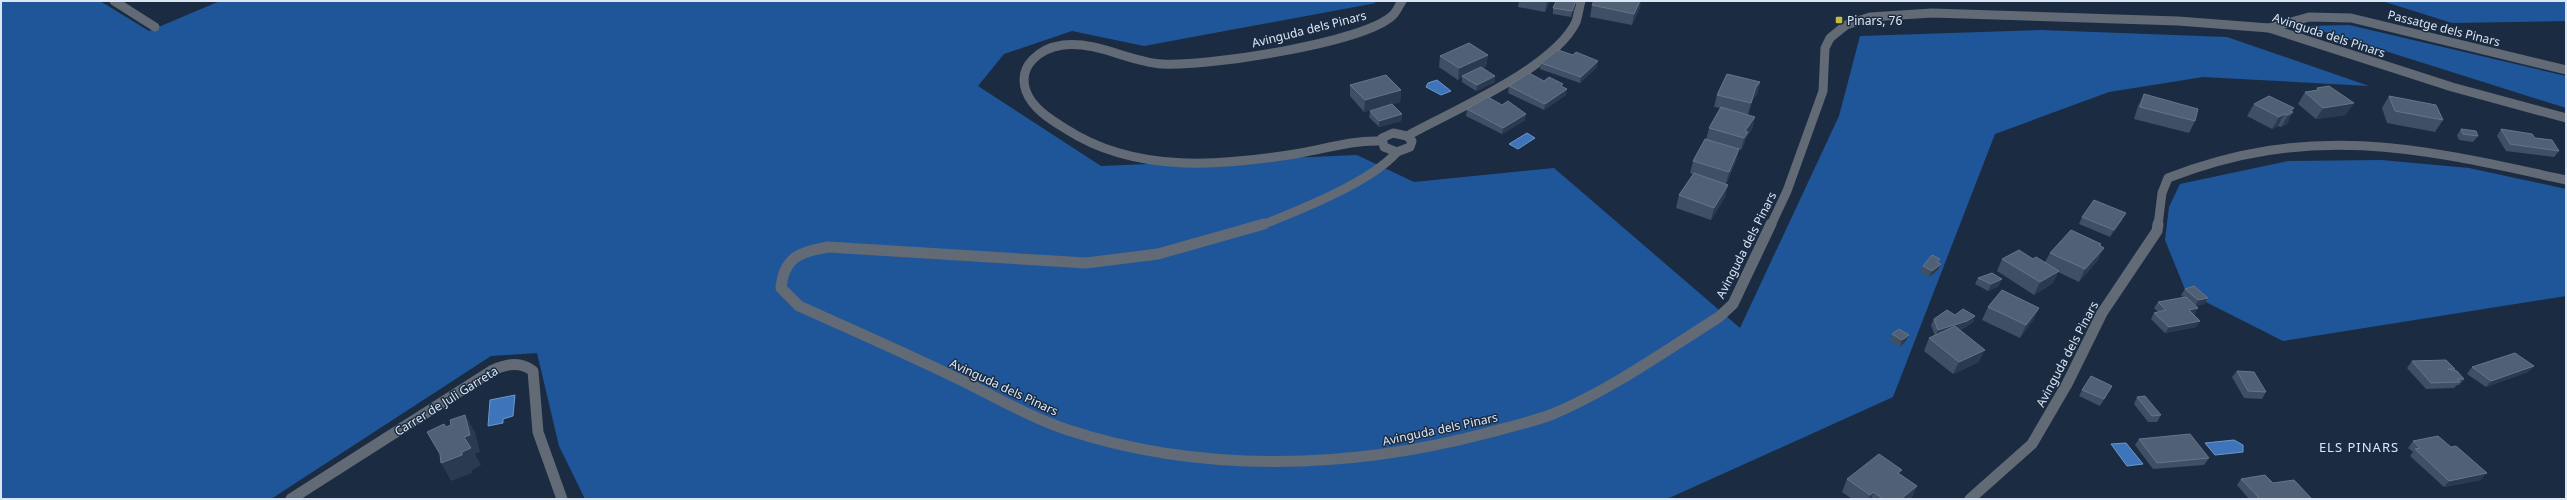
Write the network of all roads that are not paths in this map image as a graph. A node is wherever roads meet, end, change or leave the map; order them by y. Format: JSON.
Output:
{"nodes":[{"id":1,"x":114,"y":1,"type":"edge"},
{"id":2,"x":1402,"y":1,"type":"edge"},
{"id":3,"x":1581,"y":1,"type":"edge"},
{"id":4,"x":155,"y":27,"type":"dead end"},
{"id":5,"x":2269,"y":28,"type":"junction"},
{"id":6,"x":2566,"y":70,"type":"edge"},
{"id":7,"x":2566,"y":118,"type":"edge"},
{"id":8,"x":1408,"y":136,"type":"junction"},
{"id":9,"x":1381,"y":141,"type":"junction"},
{"id":10,"x":1397,"y":152,"type":"junction"},
{"id":11,"x":2566,"y":180,"type":"edge"},
{"id":12,"x":291,"y":499,"type":"edge"},
{"id":13,"x":562,"y":499,"type":"edge"},
{"id":14,"x":1970,"y":499,"type":"edge"}],
"edges":[{"from":1,"to":4,"type":"street"},
{"from":2,"to":9,"type":"street","name":"Avinguda dels Pinars"},
{"from":3,"to":8,"type":"street"},
{"from":5,"to":6,"type":"street","name":"Passatge dels Pinars"},
{"from":5,"to":7,"type":"street","name":"Avinguda dels Pinars"},
{"from":5,"to":10,"type":"street","name":"Avinguda dels Pinars"},
{"from":8,"to":9,"type":"street"},
{"from":8,"to":10,"type":"street"},
{"from":9,"to":10,"type":"street"},
{"from":11,"to":14,"type":"street","name":"Avinguda dels Pinars"},
{"from":12,"to":13,"type":"street","name":"Carrer de Juli Garreta"}]}
